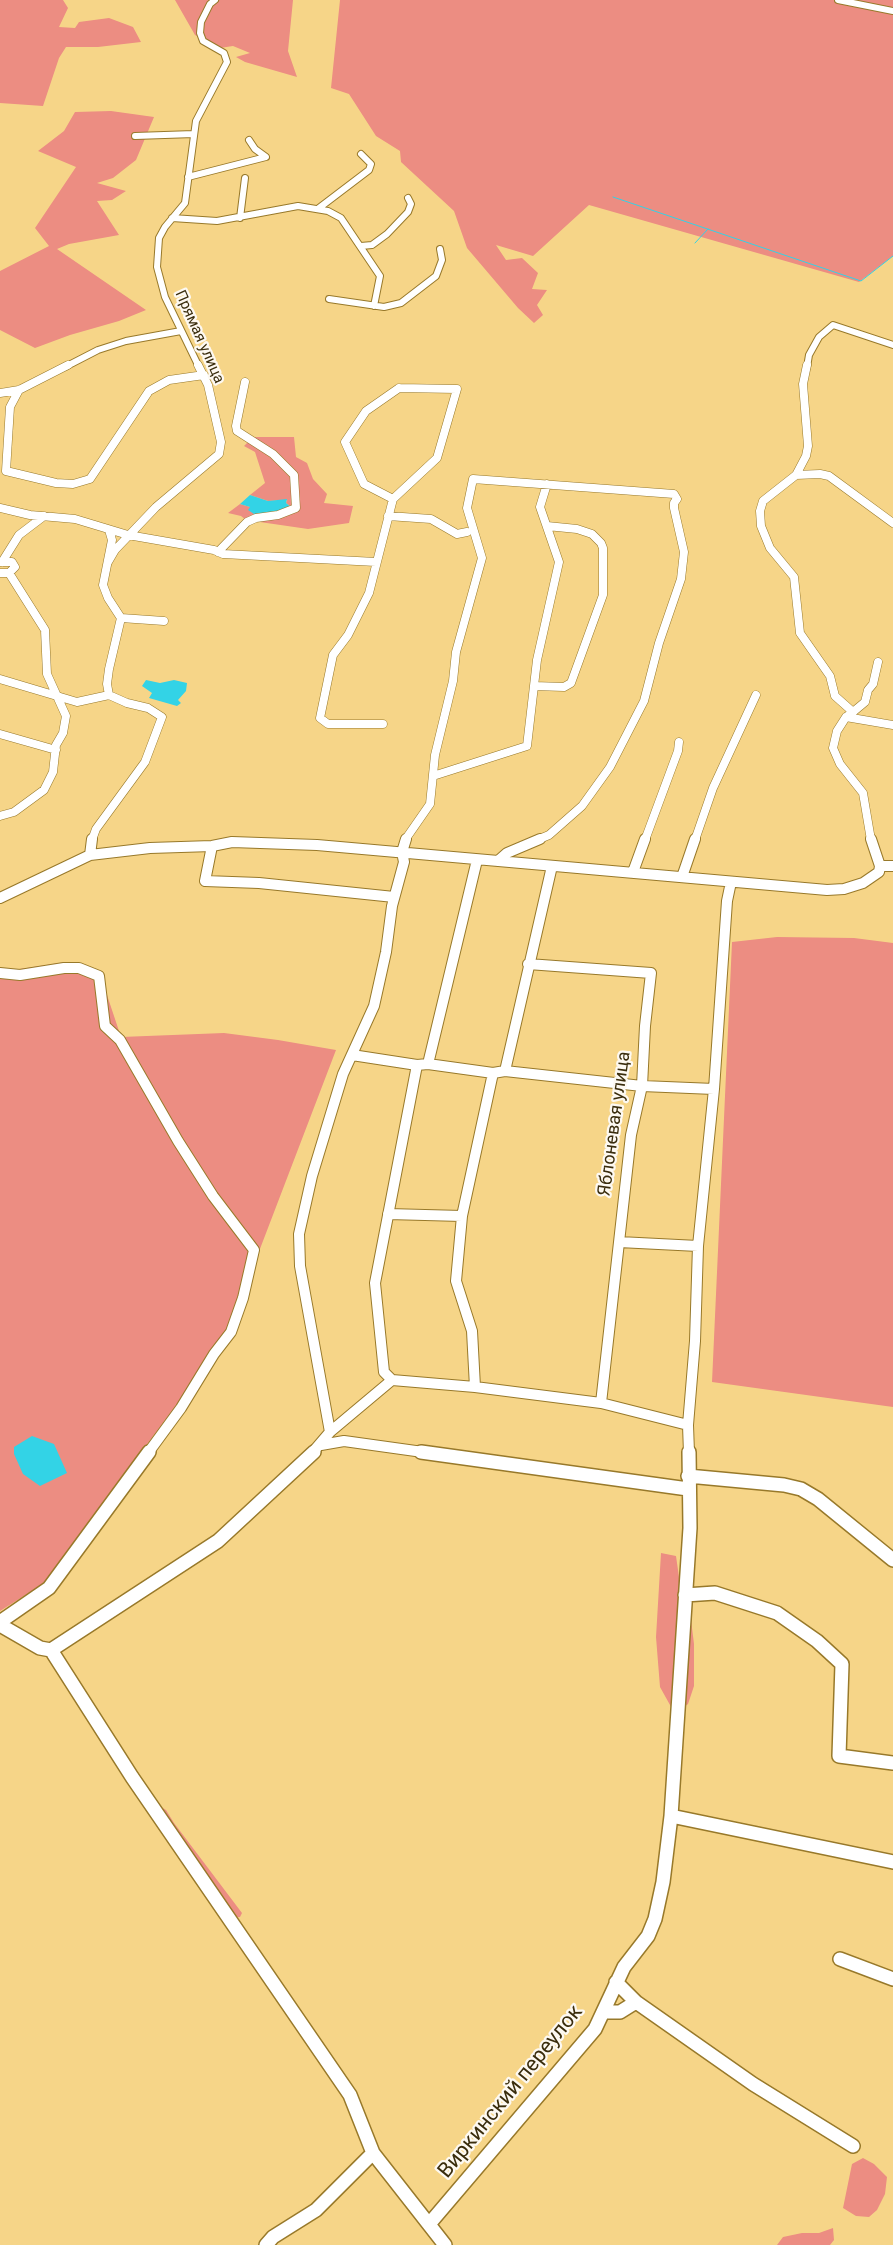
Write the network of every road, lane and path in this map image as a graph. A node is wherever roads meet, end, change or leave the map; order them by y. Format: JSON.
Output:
{"nodes":[{"id":1,"x":215,"y":0,"type":"edge"},
{"id":2,"x":838,"y":0,"type":"edge"},
{"id":3,"x":893,"y":12,"type":"edge"},
{"id":4,"x":194,"y":134,"type":"junction"},
{"id":5,"x":135,"y":136,"type":"dead end"},
{"id":6,"x":248,"y":140,"type":"dead end"},
{"id":7,"x":361,"y":154,"type":"dead end"},
{"id":8,"x":188,"y":177,"type":"junction"},
{"id":9,"x":245,"y":178,"type":"dead end"},
{"id":10,"x":408,"y":198,"type":"dead end"},
{"id":11,"x":320,"y":208,"type":"junction"},
{"id":12,"x":172,"y":218,"type":"junction"},
{"id":13,"x":240,"y":218,"type":"junction"},
{"id":14,"x":361,"y":246,"type":"junction"},
{"id":15,"x":440,"y":249,"type":"dead end"},
{"id":16,"x":330,"y":299,"type":"dead end"},
{"id":17,"x":374,"y":306,"type":"junction"},
{"id":18,"x":181,"y":331,"type":"junction"},
{"id":19,"x":893,"y":345,"type":"edge"},
{"id":20,"x":204,"y":375,"type":"junction"},
{"id":21,"x":245,"y":382,"type":"dead end"},
{"id":22,"x":19,"y":390,"type":"junction"},
{"id":23,"x":0,"y":393,"type":"edge"},
{"id":24,"x":796,"y":475,"type":"junction"},
{"id":25,"x":547,"y":484,"type":"junction"},
{"id":26,"x":393,"y":499,"type":"junction"},
{"id":27,"x":0,"y":508,"type":"edge"},
{"id":28,"x":44,"y":516,"type":"junction"},
{"id":29,"x":388,"y":516,"type":"junction"},
{"id":30,"x":893,"y":523,"type":"edge"},
{"id":31,"x":547,"y":526,"type":"junction"},
{"id":32,"x":109,"y":530,"type":"junction"},
{"id":33,"x":467,"y":532,"type":"dead end"},
{"id":34,"x":128,"y":535,"type":"junction"},
{"id":35,"x":218,"y":552,"type":"junction"},
{"id":36,"x":1,"y":562,"type":"edge"},
{"id":37,"x":108,"y":562,"type":"junction"},
{"id":38,"x":376,"y":562,"type":"junction"},
{"id":39,"x":9,"y":573,"type":"junction"},
{"id":40,"x":0,"y":574,"type":"edge"},
{"id":41,"x":121,"y":618,"type":"junction"},
{"id":42,"x":164,"y":622,"type":"dead end"},
{"id":43,"x":878,"y":662,"type":"dead end"},
{"id":44,"x":0,"y":679,"type":"edge"},
{"id":45,"x":534,"y":686,"type":"junction"},
{"id":46,"x":109,"y":695,"type":"junction"},
{"id":47,"x":756,"y":695,"type":"dead end"},
{"id":48,"x":58,"y":697,"type":"junction"},
{"id":49,"x":850,"y":714,"type":"junction"},
{"id":50,"x":383,"y":724,"type":"dead end"},
{"id":51,"x":893,"y":726,"type":"edge"},
{"id":52,"x":0,"y":734,"type":"edge"},
{"id":53,"x":679,"y":742,"type":"dead end"},
{"id":54,"x":56,"y":750,"type":"junction"},
{"id":55,"x":432,"y":776,"type":"junction"},
{"id":56,"x":0,"y":807,"type":"edge"},
{"id":57,"x":14,"y":812,"type":"junction"},
{"id":58,"x":0,"y":816,"type":"edge"},
{"id":59,"x":212,"y":846,"type":"junction"},
{"id":60,"x":402,"y":852,"type":"junction"},
{"id":61,"x":90,"y":855,"type":"junction"},
{"id":62,"x":477,"y":860,"type":"junction"},
{"id":63,"x":498,"y":861,"type":"junction"},
{"id":64,"x":552,"y":866,"type":"junction"},
{"id":65,"x":880,"y":866,"type":"junction"},
{"id":66,"x":893,"y":866,"type":"edge"},
{"id":67,"x":633,"y":872,"type":"junction"},
{"id":68,"x":682,"y":877,"type":"junction"},
{"id":69,"x":731,"y":882,"type":"junction"},
{"id":70,"x":0,"y":898,"type":"edge"},
{"id":71,"x":394,"y":898,"type":"junction"},
{"id":72,"x":528,"y":964,"type":"junction"},
{"id":73,"x":0,"y":973,"type":"edge"},
{"id":74,"x":352,"y":1055,"type":"junction"},
{"id":75,"x":422,"y":1065,"type":"junction"},
{"id":76,"x":505,"y":1071,"type":"junction"},
{"id":77,"x":493,"y":1073,"type":"junction"},
{"id":78,"x":642,"y":1086,"type":"junction"},
{"id":79,"x":714,"y":1089,"type":"junction"},
{"id":80,"x":388,"y":1214,"type":"junction"},
{"id":81,"x":462,"y":1216,"type":"junction"},
{"id":82,"x":619,"y":1242,"type":"junction"},
{"id":83,"x":698,"y":1246,"type":"junction"},
{"id":84,"x":392,"y":1380,"type":"junction"},
{"id":85,"x":475,"y":1387,"type":"junction"},
{"id":86,"x":601,"y":1403,"type":"junction"},
{"id":87,"x":688,"y":1425,"type":"junction"},
{"id":88,"x":330,"y":1432,"type":"junction"},
{"id":89,"x":321,"y":1445,"type":"junction"},
{"id":90,"x":688,"y":1476,"type":"junction"},
{"id":91,"x":688,"y":1489,"type":"junction"},
{"id":92,"x":893,"y":1560,"type":"edge"},
{"id":93,"x":685,"y":1595,"type":"junction"},
{"id":94,"x":0,"y":1624,"type":"edge"},
{"id":95,"x":51,"y":1650,"type":"junction"},
{"id":96,"x":893,"y":1763,"type":"edge"},
{"id":97,"x":671,"y":1816,"type":"junction"},
{"id":98,"x":893,"y":1862,"type":"edge"},
{"id":99,"x":840,"y":1959,"type":"dead end"},
{"id":100,"x":893,"y":1979,"type":"edge"},
{"id":101,"x":616,"y":1982,"type":"junction"},
{"id":102,"x":636,"y":2002,"type":"junction"},
{"id":103,"x":604,"y":2012,"type":"junction"},
{"id":104,"x":854,"y":2146,"type":"dead end"},
{"id":105,"x":373,"y":2153,"type":"junction"},
{"id":106,"x":430,"y":2223,"type":"junction"},
{"id":107,"x":266,"y":2245,"type":"edge"},
{"id":108,"x":445,"y":2245,"type":"edge"}],
"edges":[{"from":1,"to":4,"type":"street"},
{"from":2,"to":3,"type":"street"},
{"from":4,"to":5,"type":"street"},
{"from":4,"to":8,"type":"street"},
{"from":6,"to":8,"type":"street"},
{"from":7,"to":11,"type":"street"},
{"from":8,"to":12,"type":"street"},
{"from":9,"to":13,"type":"street"},
{"from":10,"to":14,"type":"street"},
{"from":11,"to":13,"type":"street"},
{"from":11,"to":14,"type":"street"},
{"from":12,"to":13,"type":"street"},
{"from":12,"to":18,"type":"street","name":"Прямая улица"},
{"from":14,"to":17,"type":"street"},
{"from":15,"to":17,"type":"street"},
{"from":16,"to":17,"type":"street"},
{"from":18,"to":20,"type":"street","name":"Прямая улица"},
{"from":18,"to":22,"type":"street"},
{"from":19,"to":24,"type":"street"},
{"from":20,"to":22,"type":"street"},
{"from":20,"to":34,"type":"street","name":"Прямая улица"},
{"from":21,"to":35,"type":"street"},
{"from":22,"to":23,"type":"street"},
{"from":24,"to":30,"type":"street"},
{"from":24,"to":49,"type":"street"},
{"from":25,"to":31,"type":"street"},
{"from":25,"to":55,"type":"street"},
{"from":25,"to":63,"type":"street"},
{"from":26,"to":26,"type":"street"},
{"from":26,"to":29,"type":"street"},
{"from":27,"to":28,"type":"street"},
{"from":28,"to":32,"type":"street"},
{"from":28,"to":36,"type":"street"},
{"from":29,"to":33,"type":"street"},
{"from":29,"to":38,"type":"street"},
{"from":31,"to":45,"type":"street"},
{"from":31,"to":45,"type":"street"},
{"from":32,"to":34,"type":"street"},
{"from":32,"to":37,"type":"street"},
{"from":34,"to":35,"type":"street"},
{"from":34,"to":37,"type":"street","name":"Прямая улица"},
{"from":35,"to":38,"type":"street"},
{"from":36,"to":39,"type":"street"},
{"from":37,"to":41,"type":"street"},
{"from":38,"to":50,"type":"street"},
{"from":39,"to":40,"type":"street"},
{"from":39,"to":48,"type":"street"},
{"from":41,"to":42,"type":"street"},
{"from":41,"to":46,"type":"street"},
{"from":43,"to":49,"type":"street"},
{"from":44,"to":48,"type":"street"},
{"from":45,"to":55,"type":"street"},
{"from":46,"to":48,"type":"street"},
{"from":46,"to":61,"type":"street"},
{"from":47,"to":68,"type":"street"},
{"from":48,"to":54,"type":"street"},
{"from":49,"to":51,"type":"street"},
{"from":49,"to":65,"type":"street"},
{"from":52,"to":54,"type":"street"},
{"from":53,"to":67,"type":"street"},
{"from":54,"to":57,"type":"street"},
{"from":55,"to":60,"type":"street"},
{"from":56,"to":57,"type":"street"},
{"from":57,"to":58,"type":"street"},
{"from":59,"to":60,"type":"street"},
{"from":59,"to":61,"type":"street"},
{"from":59,"to":71,"type":"street"},
{"from":60,"to":62,"type":"street"},
{"from":60,"to":71,"type":"street"},
{"from":61,"to":70,"type":"street"},
{"from":62,"to":63,"type":"street"},
{"from":62,"to":75,"type":"street"},
{"from":63,"to":64,"type":"street"},
{"from":64,"to":67,"type":"street"},
{"from":64,"to":72,"type":"street"},
{"from":65,"to":66,"type":"street"},
{"from":65,"to":69,"type":"street"},
{"from":67,"to":68,"type":"street"},
{"from":68,"to":69,"type":"street"},
{"from":69,"to":79,"type":"street","name":"Виркинский переулок"},
{"from":71,"to":74,"type":"street"},
{"from":72,"to":76,"type":"street"},
{"from":72,"to":78,"type":"street","name":"Яблоневая улица"},
{"from":73,"to":94,"type":"street"},
{"from":74,"to":75,"type":"street"},
{"from":74,"to":88,"type":"street"},
{"from":75,"to":77,"type":"street"},
{"from":75,"to":80,"type":"street"},
{"from":76,"to":77,"type":"street"},
{"from":76,"to":78,"type":"street"},
{"from":77,"to":81,"type":"street"},
{"from":78,"to":79,"type":"street"},
{"from":78,"to":82,"type":"street","name":"Яблоневая улица"},
{"from":79,"to":83,"type":"street","name":"Виркинский переулок"},
{"from":80,"to":81,"type":"street"},
{"from":80,"to":84,"type":"street"},
{"from":81,"to":85,"type":"street"},
{"from":82,"to":83,"type":"street"},
{"from":82,"to":86,"type":"street","name":"Яблоневая улица"},
{"from":83,"to":87,"type":"street","name":"Виркинский переулок"},
{"from":84,"to":85,"type":"street"},
{"from":84,"to":88,"type":"street"},
{"from":85,"to":86,"type":"street"},
{"from":86,"to":87,"type":"street"},
{"from":87,"to":90,"type":"street","name":"Виркинский переулок"},
{"from":88,"to":89,"type":"street"},
{"from":89,"to":91,"type":"street"},
{"from":89,"to":95,"type":"street"},
{"from":90,"to":91,"type":"street","name":"Виркинский переулок"},
{"from":90,"to":92,"type":"street"},
{"from":91,"to":93,"type":"street","name":"Виркинский переулок"},
{"from":93,"to":96,"type":"street"},
{"from":93,"to":97,"type":"street","name":"Виркинский переулок"},
{"from":94,"to":95,"type":"street"},
{"from":95,"to":105,"type":"street"},
{"from":97,"to":98,"type":"street"},
{"from":97,"to":101,"type":"street","name":"Виркинский переулок"},
{"from":99,"to":100,"type":"street"},
{"from":101,"to":102,"type":"street"},
{"from":101,"to":103,"type":"street","name":"Виркинский переулок"},
{"from":102,"to":103,"type":"street"},
{"from":102,"to":104,"type":"street"},
{"from":103,"to":106,"type":"street","name":"Виркинский переулок"},
{"from":105,"to":106,"type":"street"},
{"from":105,"to":107,"type":"street"},
{"from":106,"to":108,"type":"street"}]}
